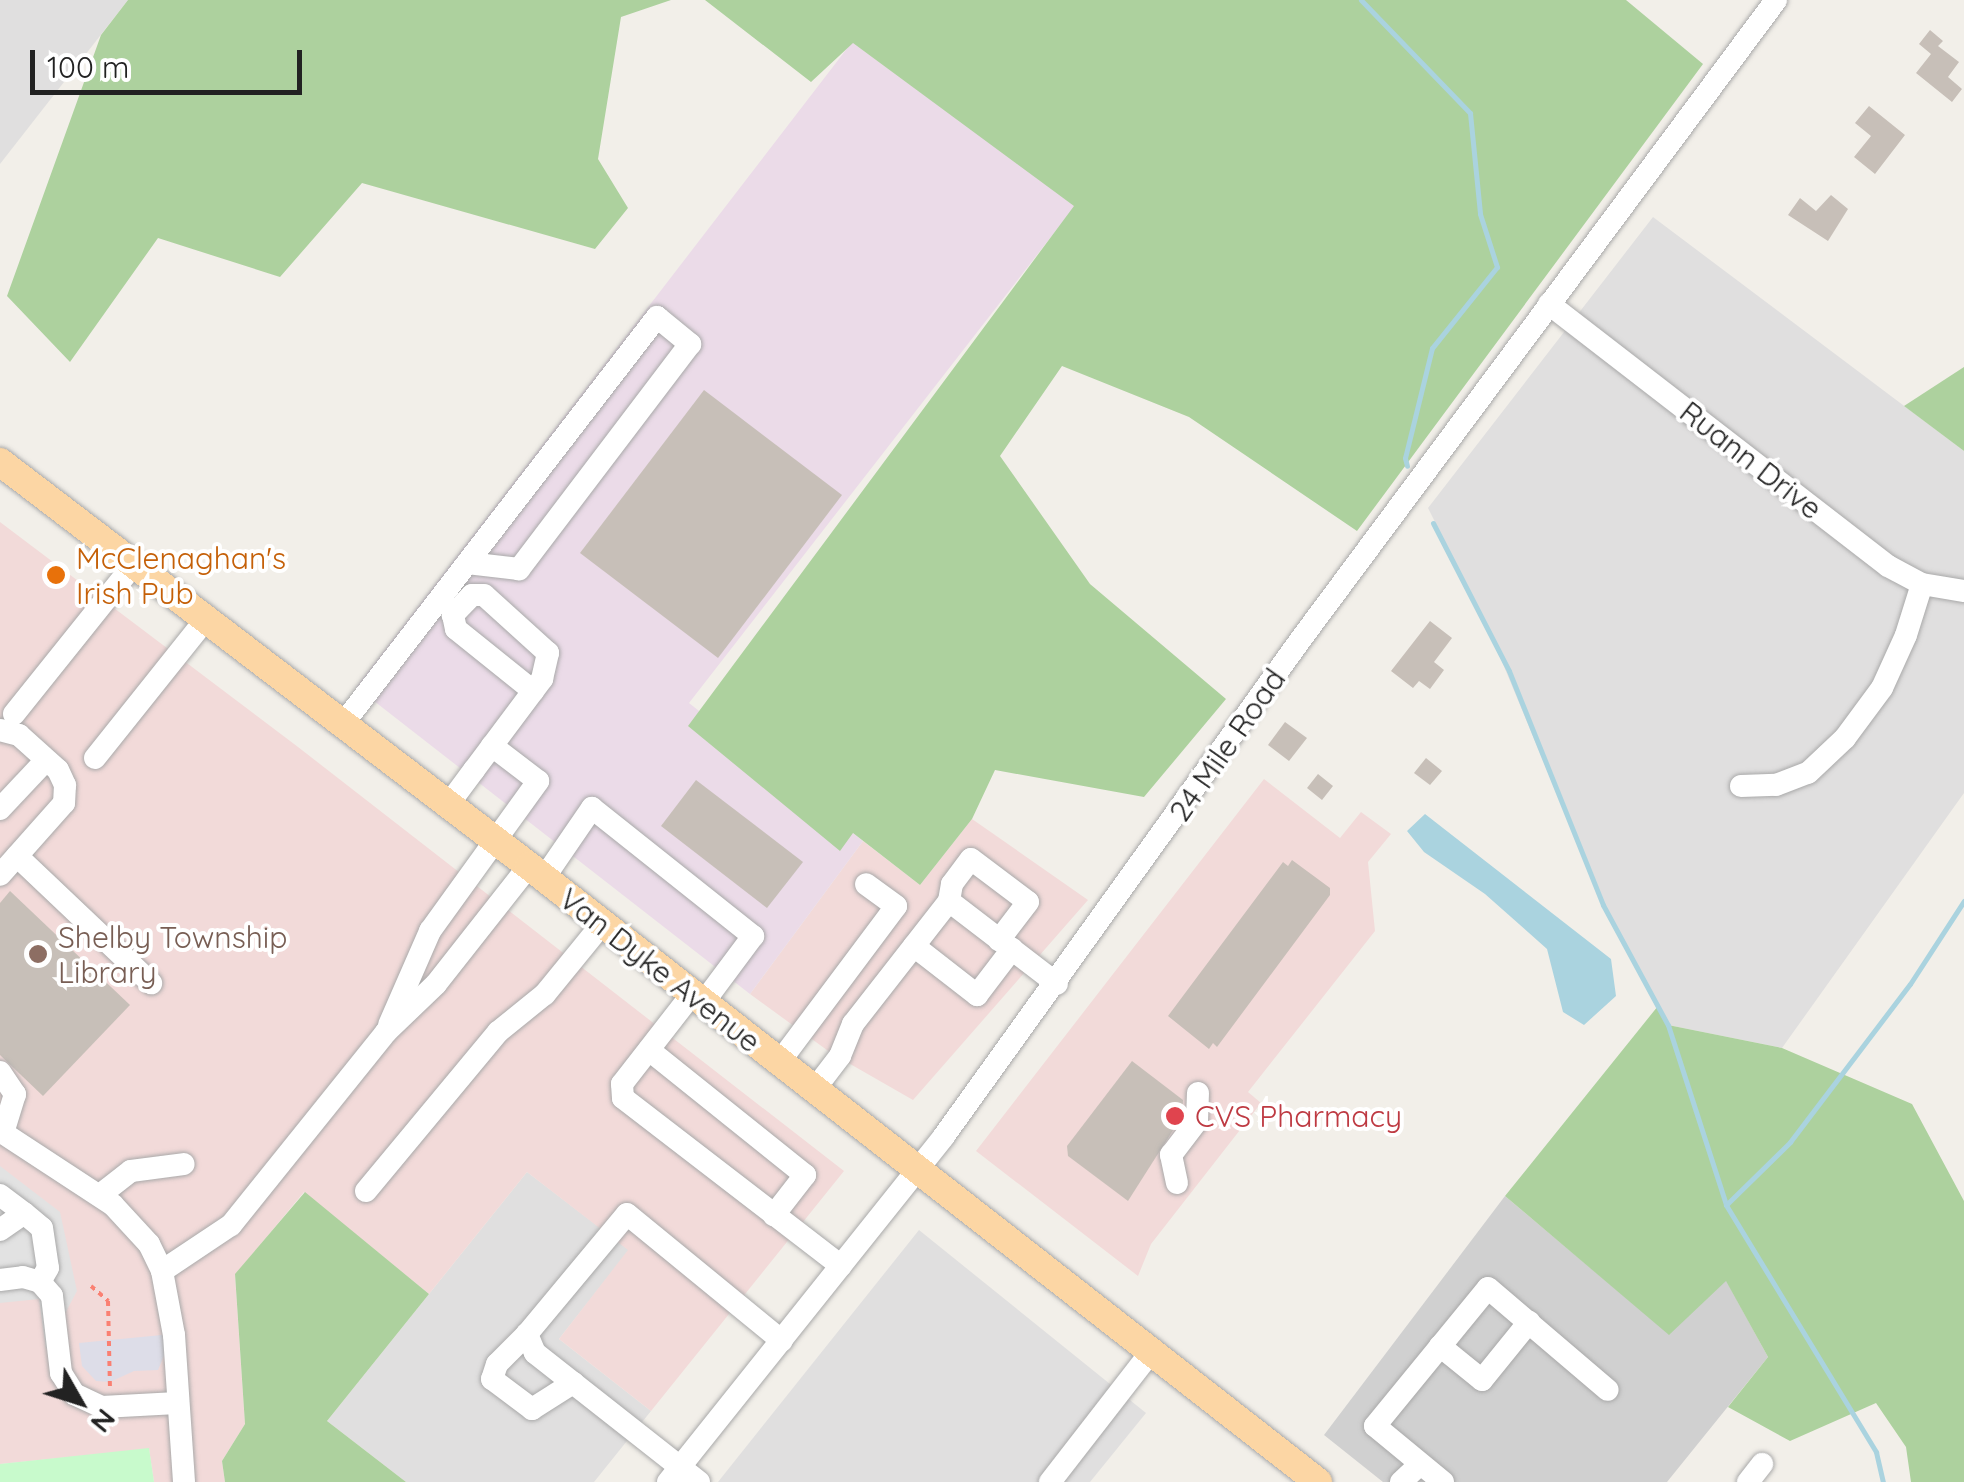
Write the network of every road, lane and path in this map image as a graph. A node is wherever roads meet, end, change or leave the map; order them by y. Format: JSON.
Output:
{"nodes":[{"id":1,"x":1776,"y":0,"type":"edge"},
{"id":2,"x":1549,"y":304,"type":"junction"},
{"id":3,"x":2,"y":466,"type":"edge"},
{"id":4,"x":468,"y":563,"type":"junction"},
{"id":5,"x":134,"y":564,"type":"junction"},
{"id":6,"x":1922,"y":584,"type":"junction"},
{"id":7,"x":1964,"y":591,"type":"edge"},
{"id":8,"x":206,"y":619,"type":"junction"},
{"id":9,"x":533,"y":692,"type":"dead end"},
{"id":10,"x":7,"y":722,"type":"edge"},
{"id":11,"x":343,"y":724,"type":"junction"},
{"id":12,"x":492,"y":746,"type":"junction"},
{"id":13,"x":95,"y":758,"type":"dead end"},
{"id":14,"x":46,"y":760,"type":"junction"},
{"id":15,"x":1741,"y":786,"type":"dead end"},
{"id":16,"x":448,"y":805,"type":"junction"},
{"id":17,"x":0,"y":809,"type":"edge"},
{"id":18,"x":497,"y":842,"type":"junction"},
{"id":19,"x":16,"y":856,"type":"junction"},
{"id":20,"x":536,"y":872,"type":"junction"},
{"id":21,"x":0,"y":875,"type":"edge"},
{"id":22,"x":866,"y":884,"type":"dead end"},
{"id":23,"x":948,"y":901,"type":"junction"},
{"id":24,"x":602,"y":924,"type":"junction"},
{"id":25,"x":430,"y":931,"type":"junction"},
{"id":26,"x":1006,"y":945,"type":"junction"},
{"id":27,"x":914,"y":946,"type":"junction"},
{"id":28,"x":462,"y":952,"type":"junction"},
{"id":29,"x":151,"y":983,"type":"dead end"},
{"id":30,"x":1056,"y":984,"type":"junction"},
{"id":31,"x":698,"y":999,"type":"junction"},
{"id":32,"x":386,"y":1032,"type":"junction"},
{"id":33,"x":649,"y":1050,"type":"junction"},
{"id":34,"x":778,"y":1064,"type":"junction"},
{"id":35,"x":0,"y":1072,"type":"edge"},
{"id":36,"x":814,"y":1090,"type":"junction"},
{"id":37,"x":1198,"y":1093,"type":"dead end"},
{"id":38,"x":2,"y":1132,"type":"edge"},
{"id":39,"x":184,"y":1164,"type":"dead end"},
{"id":40,"x":917,"y":1170,"type":"junction"},
{"id":41,"x":1176,"y":1183,"type":"dead end"},
{"id":42,"x":366,"y":1191,"type":"dead end"},
{"id":43,"x":0,"y":1195,"type":"edge"},
{"id":44,"x":100,"y":1195,"type":"junction"},
{"id":45,"x":24,"y":1212,"type":"junction"},
{"id":46,"x":774,"y":1215,"type":"junction"},
{"id":47,"x":0,"y":1230,"type":"edge"},
{"id":48,"x":841,"y":1266,"type":"junction"},
{"id":49,"x":162,"y":1272,"type":"junction"},
{"id":50,"x":0,"y":1280,"type":"edge"},
{"id":51,"x":40,"y":1282,"type":"junction"},
{"id":52,"x":91,"y":1286,"type":"dead end"},
{"id":53,"x":1528,"y":1322,"type":"junction"},
{"id":54,"x":527,"y":1334,"type":"junction"},
{"id":55,"x":782,"y":1341,"type":"junction"},
{"id":56,"x":1440,"y":1346,"type":"junction"},
{"id":57,"x":1152,"y":1352,"type":"junction"},
{"id":58,"x":574,"y":1382,"type":"junction"},
{"id":59,"x":1608,"y":1390,"type":"dead end"},
{"id":60,"x":177,"y":1403,"type":"junction"},
{"id":61,"x":111,"y":1407,"type":"junction"},
{"id":62,"x":1420,"y":1464,"type":"junction"},
{"id":63,"x":674,"y":1474,"type":"edge"},
{"id":64,"x":184,"y":1482,"type":"edge"},
{"id":65,"x":699,"y":1482,"type":"edge"},
{"id":66,"x":1050,"y":1482,"type":"edge"},
{"id":67,"x":1318,"y":1482,"type":"edge"},
{"id":68,"x":1401,"y":1482,"type":"edge"},
{"id":69,"x":1444,"y":1482,"type":"edge"}],
"edges":[{"from":1,"to":2,"type":"street","name":"24 Mile Road"},
{"from":2,"to":6,"type":"street","name":"Ruann Drive"},
{"from":2,"to":30,"type":"street","name":"24 Mile Road"},
{"from":3,"to":5,"type":"main road","name":"Van Dyke Avenue"},
{"from":4,"to":4,"type":"street"},
{"from":4,"to":11,"type":"street"},
{"from":5,"to":8,"type":"main road","name":"Van Dyke Avenue"},
{"from":5,"to":10,"type":"street"},
{"from":6,"to":7,"type":"street","name":"Ruann Drive"},
{"from":6,"to":15,"type":"street"},
{"from":8,"to":11,"type":"main road","name":"Van Dyke Avenue"},
{"from":8,"to":13,"type":"street"},
{"from":9,"to":12,"type":"street"},
{"from":10,"to":14,"type":"street"},
{"from":11,"to":16,"type":"main road","name":"Van Dyke Avenue"},
{"from":12,"to":16,"type":"street"},
{"from":12,"to":18,"type":"street"},
{"from":14,"to":17,"type":"street"},
{"from":14,"to":19,"type":"street"},
{"from":16,"to":18,"type":"main road","name":"Van Dyke Avenue"},
{"from":18,"to":20,"type":"main road","name":"Van Dyke Avenue"},
{"from":18,"to":25,"type":"street"},
{"from":19,"to":21,"type":"street"},
{"from":19,"to":29,"type":"street"},
{"from":20,"to":24,"type":"main road","name":"Van Dyke Avenue"},
{"from":20,"to":28,"type":"street"},
{"from":20,"to":31,"type":"street"},
{"from":22,"to":34,"type":"street"},
{"from":23,"to":26,"type":"street"},
{"from":23,"to":26,"type":"street"},
{"from":23,"to":27,"type":"street"},
{"from":24,"to":31,"type":"main road","name":"Van Dyke Avenue"},
{"from":24,"to":42,"type":"street"},
{"from":25,"to":28,"type":"street"},
{"from":25,"to":32,"type":"street"},
{"from":26,"to":27,"type":"street"},
{"from":26,"to":30,"type":"street"},
{"from":27,"to":36,"type":"street"},
{"from":28,"to":32,"type":"street"},
{"from":30,"to":40,"type":"street","name":"24 Mile Road"},
{"from":31,"to":33,"type":"street"},
{"from":31,"to":34,"type":"main road","name":"Van Dyke Avenue"},
{"from":32,"to":49,"type":"street"},
{"from":33,"to":46,"type":"street"},
{"from":33,"to":46,"type":"street"},
{"from":34,"to":36,"type":"main road","name":"Van Dyke Avenue"},
{"from":35,"to":38,"type":"street"},
{"from":36,"to":40,"type":"main road","name":"Van Dyke Avenue"},
{"from":37,"to":41,"type":"street"},
{"from":38,"to":44,"type":"street"},
{"from":39,"to":44,"type":"street"},
{"from":40,"to":48,"type":"street","name":"24 Mile Road"},
{"from":40,"to":57,"type":"main road","name":"Van Dyke Avenue"},
{"from":43,"to":45,"type":"street"},
{"from":44,"to":49,"type":"street"},
{"from":45,"to":47,"type":"street"},
{"from":45,"to":51,"type":"street"},
{"from":46,"to":48,"type":"street"},
{"from":48,"to":55,"type":"street","name":"24 Mile Road"},
{"from":49,"to":60,"type":"street"},
{"from":50,"to":51,"type":"street"},
{"from":51,"to":61,"type":"street"},
{"from":52,"to":61,"type":"path"},
{"from":53,"to":56,"type":"street"},
{"from":53,"to":56,"type":"street"},
{"from":53,"to":59,"type":"street"},
{"from":54,"to":55,"type":"street"},
{"from":54,"to":58,"type":"street"},
{"from":54,"to":58,"type":"street"},
{"from":55,"to":63,"type":"street","name":"24 Mile Road"},
{"from":56,"to":62,"type":"street"},
{"from":57,"to":66,"type":"street"},
{"from":57,"to":67,"type":"main road","name":"Van Dyke Avenue"},
{"from":58,"to":63,"type":"street"},
{"from":60,"to":61,"type":"street"},
{"from":60,"to":64,"type":"street"},
{"from":62,"to":68,"type":"street"},
{"from":62,"to":69,"type":"street"},
{"from":63,"to":65,"type":"street"}]}
